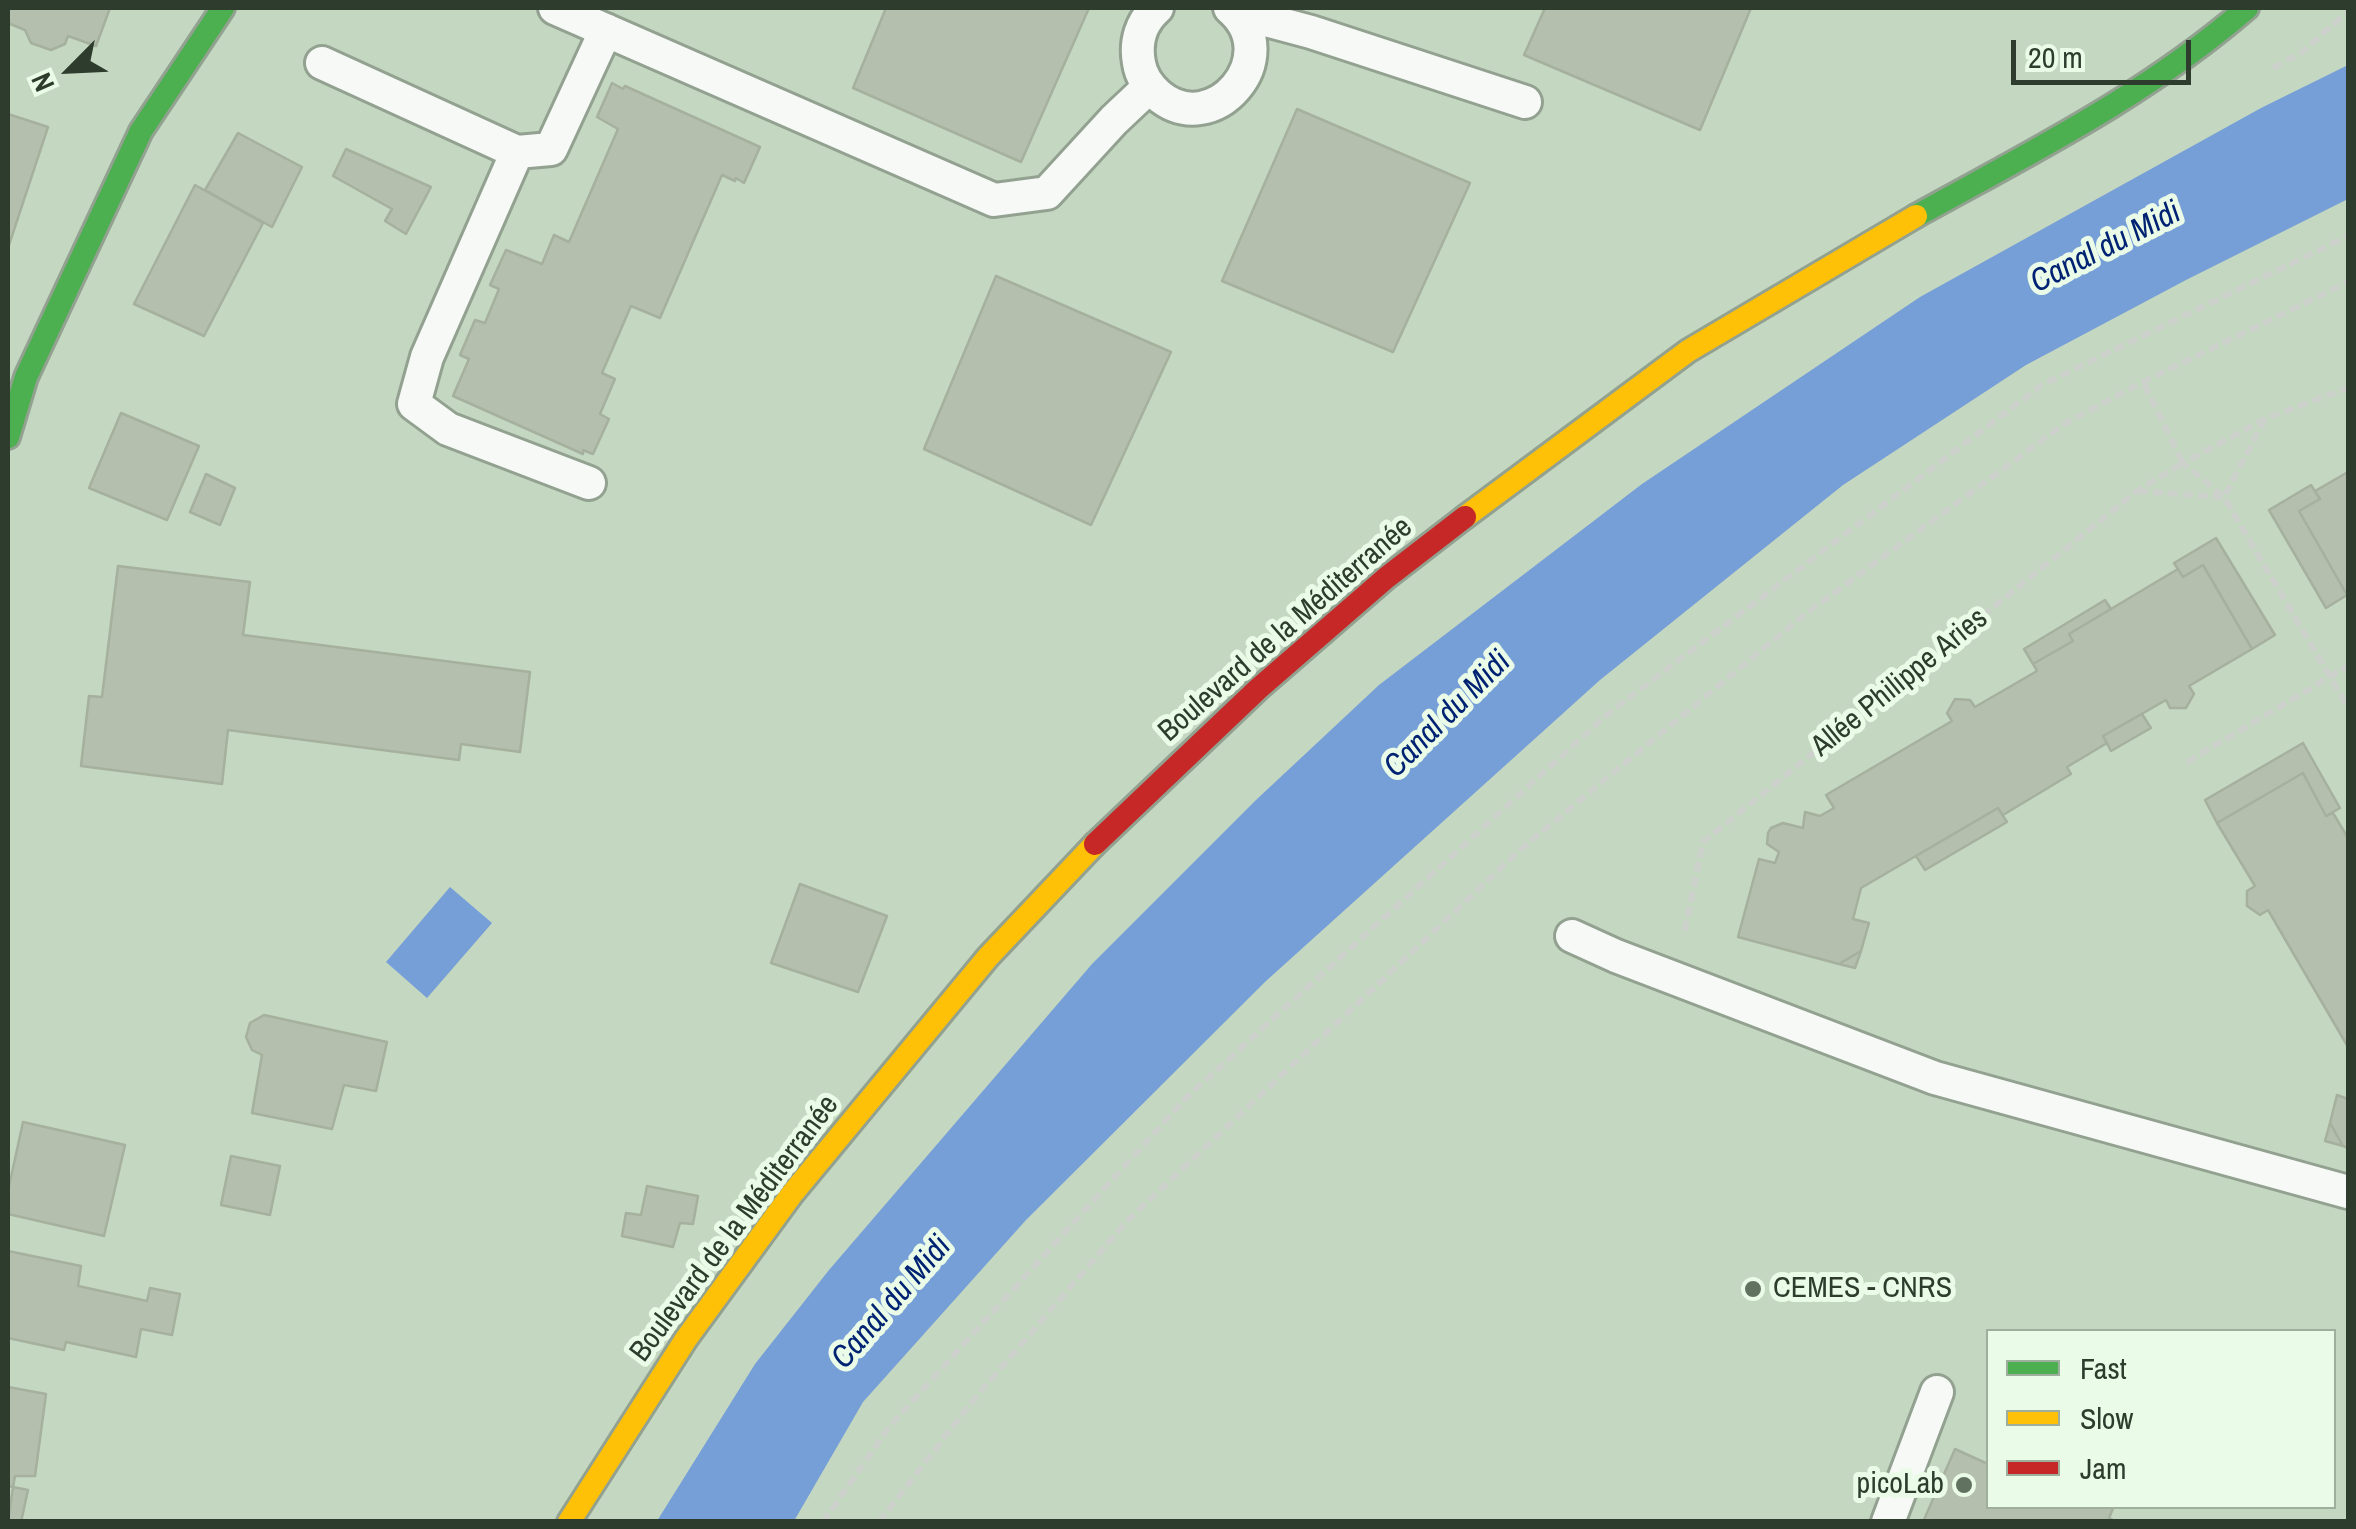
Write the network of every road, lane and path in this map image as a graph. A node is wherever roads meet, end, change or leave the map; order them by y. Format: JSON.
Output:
{"nodes":[{"id":1,"x":223,"y":8,"type":"edge"},
{"id":2,"x":555,"y":8,"type":"edge"},
{"id":3,"x":1157,"y":8,"type":"edge"},
{"id":4,"x":2247,"y":8,"type":"edge"},
{"id":5,"x":1233,"y":10,"type":"edge"},
{"id":6,"x":2348,"y":14,"type":"edge"},
{"id":7,"x":606,"y":30,"type":"junction"},
{"id":8,"x":322,"y":63,"type":"dead end"},
{"id":9,"x":2267,"y":72,"type":"dead end"},
{"id":10,"x":1150,"y":87,"type":"junction"},
{"id":11,"x":1525,"y":102,"type":"dead end"},
{"id":12,"x":517,"y":152,"type":"junction"},
{"id":13,"x":2348,"y":236,"type":"edge"},
{"id":14,"x":2348,"y":282,"type":"edge"},
{"id":15,"x":2142,"y":382,"type":"junction"},
{"id":16,"x":2348,"y":388,"type":"edge"},
{"id":17,"x":2265,"y":419,"type":"junction"},
{"id":18,"x":8,"y":437,"type":"edge"},
{"id":19,"x":2183,"y":463,"type":"junction"},
{"id":20,"x":590,"y":483,"type":"dead end"},
{"id":21,"x":2137,"y":491,"type":"junction"},
{"id":22,"x":2224,"y":497,"type":"junction"},
{"id":23,"x":2348,"y":666,"type":"edge"},
{"id":24,"x":2330,"y":676,"type":"junction"},
{"id":25,"x":2348,"y":707,"type":"edge"},
{"id":26,"x":2187,"y":762,"type":"dead end"},
{"id":27,"x":1572,"y":936,"type":"dead end"},
{"id":28,"x":1675,"y":979,"type":"junction"},
{"id":29,"x":2348,"y":1192,"type":"edge"},
{"id":30,"x":1937,"y":1392,"type":"dead end"},
{"id":31,"x":568,"y":1522,"type":"edge"},
{"id":32,"x":823,"y":1522,"type":"edge"},
{"id":33,"x":880,"y":1522,"type":"edge"},
{"id":34,"x":1888,"y":1522,"type":"edge"}],
"edges":[{"from":1,"to":18,"type":"main road"},
{"from":2,"to":7,"type":"lane"},
{"from":3,"to":10,"type":"lane"},
{"from":4,"to":31,"type":"main road","name":"Boulevard de la Méditerranée"},
{"from":5,"to":10,"type":"lane"},
{"from":5,"to":11,"type":"lane"},
{"from":6,"to":9,"type":"path"},
{"from":7,"to":10,"type":"lane"},
{"from":7,"to":12,"type":"lane"},
{"from":8,"to":12,"type":"lane"},
{"from":12,"to":20,"type":"lane"},
{"from":13,"to":32,"type":"path"},
{"from":14,"to":15,"type":"path"},
{"from":15,"to":19,"type":"path"},
{"from":15,"to":33,"type":"path"},
{"from":16,"to":17,"type":"path"},
{"from":17,"to":19,"type":"path","name":"Allée Philippe Aries"},
{"from":17,"to":22,"type":"path"},
{"from":19,"to":21,"type":"path","name":"Allée Philippe Aries"},
{"from":19,"to":22,"type":"path"},
{"from":21,"to":22,"type":"path"},
{"from":21,"to":28,"type":"path","name":"Allée Philippe Aries"},
{"from":22,"to":24,"type":"path"},
{"from":23,"to":24,"type":"path"},
{"from":24,"to":25,"type":"path"},
{"from":24,"to":26,"type":"path"},
{"from":27,"to":28,"type":"lane"},
{"from":28,"to":29,"type":"lane"},
{"from":30,"to":34,"type":"lane"}]}
